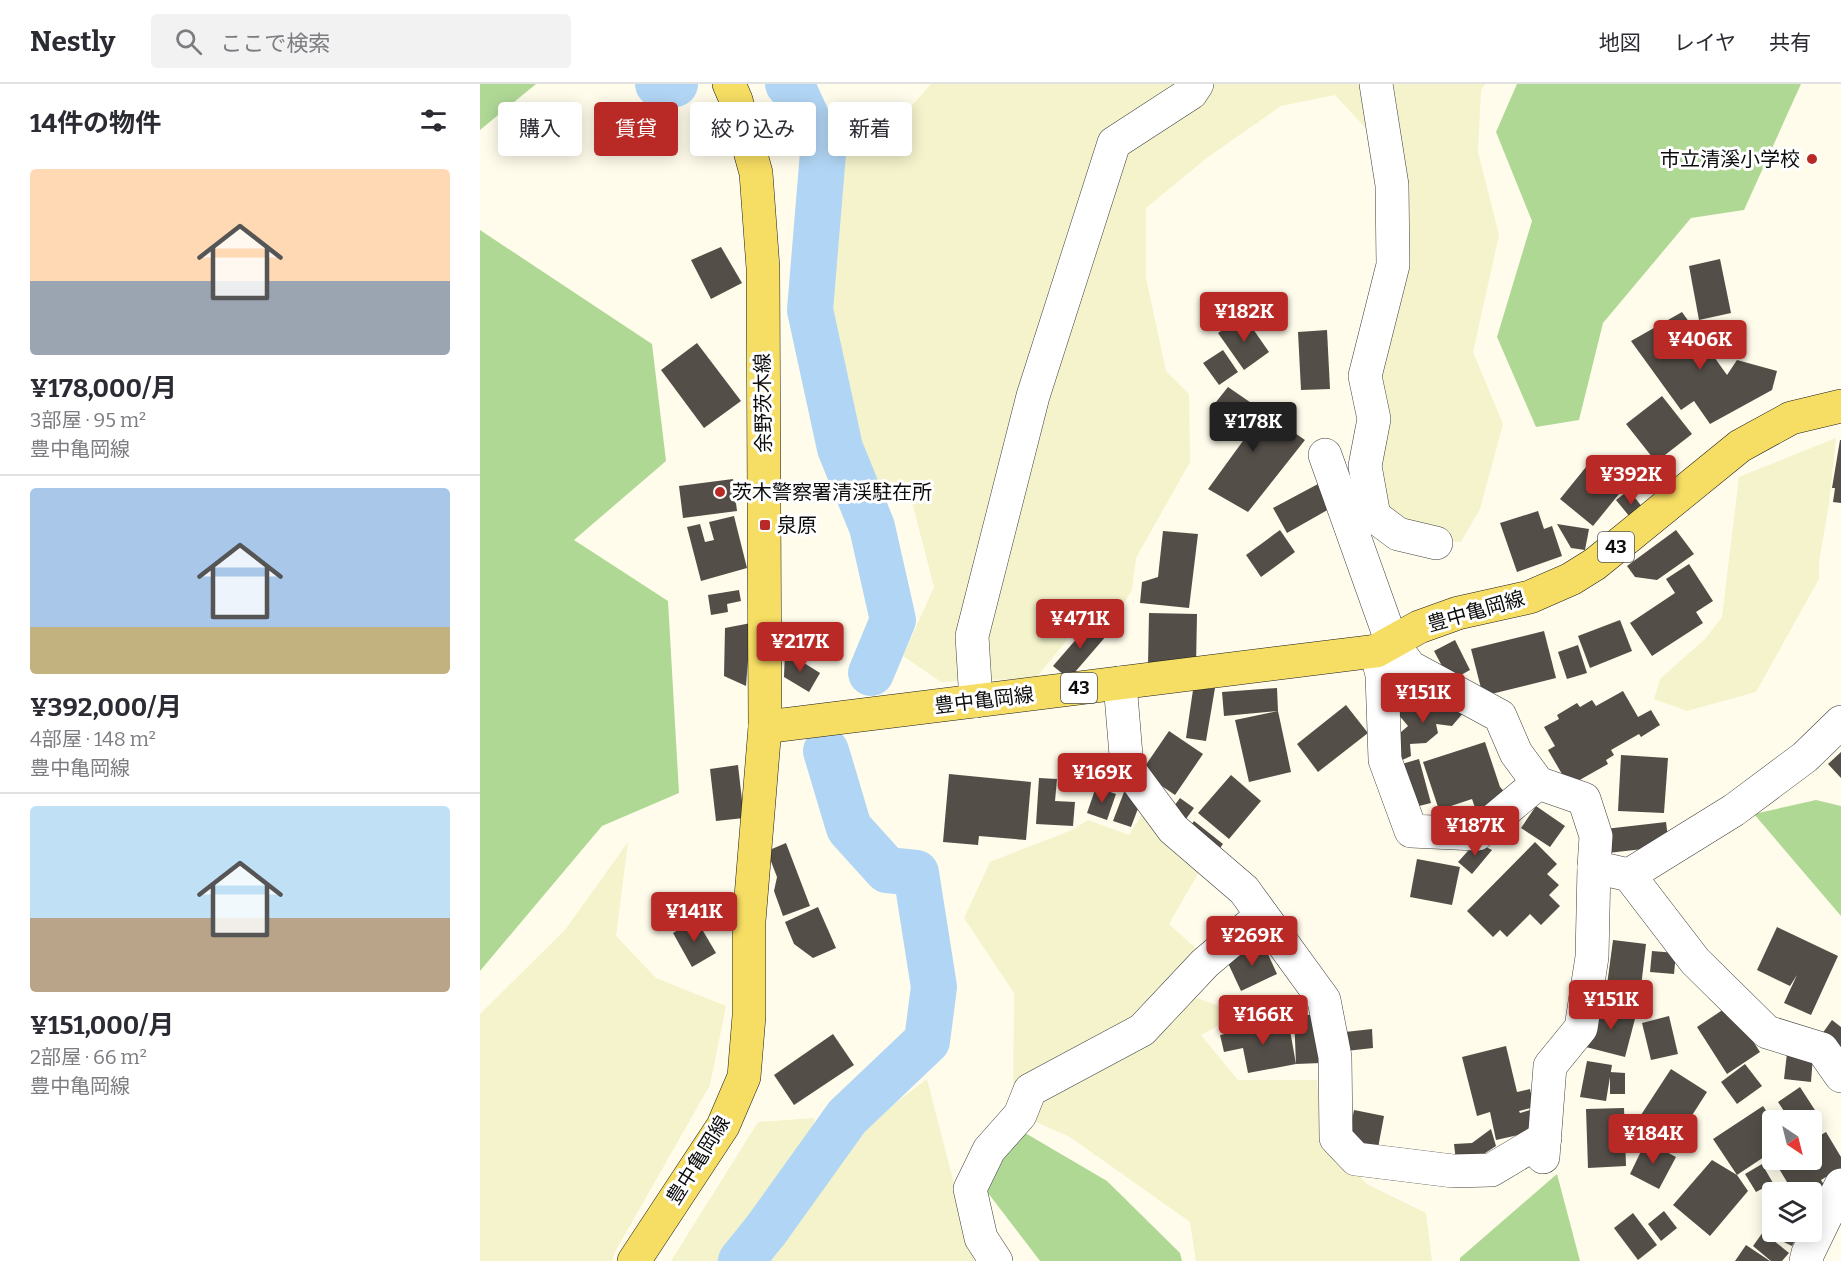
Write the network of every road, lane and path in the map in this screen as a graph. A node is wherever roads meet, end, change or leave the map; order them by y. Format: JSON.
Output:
{"nodes":[{"id":1,"x":1197,"y":84,"type":"edge"},
{"id":2,"x":1376,"y":84,"type":"edge"},
{"id":3,"x":733,"y":92,"type":"edge"},
{"id":4,"x":1841,"y":406,"type":"edge"},
{"id":5,"x":1325,"y":455,"type":"dead end"},
{"id":6,"x":1436,"y":543,"type":"dead end"},
{"id":7,"x":1384,"y":647,"type":"junction"},
{"id":8,"x":1120,"y":683,"type":"junction"},
{"id":9,"x":976,"y":701,"type":"junction"},
{"id":10,"x":1841,"y":722,"type":"edge"},
{"id":11,"x":765,"y":727,"type":"junction"},
{"id":12,"x":1538,"y":783,"type":"junction"},
{"id":13,"x":1594,"y":867,"type":"junction"},
{"id":14,"x":1629,"y":875,"type":"junction"},
{"id":15,"x":1262,"y":915,"type":"junction"},
{"id":16,"x":1841,"y":1076,"type":"edge"},
{"id":17,"x":1841,"y":1185,"type":"edge"},
{"id":18,"x":634,"y":1261,"type":"edge"},
{"id":19,"x":996,"y":1261,"type":"edge"},
{"id":20,"x":1806,"y":1261,"type":"edge"}],
"edges":[{"from":1,"to":9,"type":"street"},
{"from":2,"to":6,"type":"street"},
{"from":3,"to":11,"type":"main road","name":"余野茨木線"},
{"from":4,"to":7,"type":"main road","name":"豊中亀岡線","number":"43"},
{"from":5,"to":7,"type":"street"},
{"from":7,"to":8,"type":"main road","name":"豊中亀岡線","number":"43"},
{"from":7,"to":12,"type":"street"},
{"from":7,"to":12,"type":"street"},
{"from":8,"to":9,"type":"main road","name":"豊中亀岡線","number":"43"},
{"from":8,"to":15,"type":"street"},
{"from":9,"to":11,"type":"main road","name":"豊中亀岡線","number":"43"},
{"from":10,"to":14,"type":"street"},
{"from":11,"to":18,"type":"main road","name":"豊中亀岡線"},
{"from":12,"to":13,"type":"street"},
{"from":13,"to":14,"type":"street"},
{"from":13,"to":15,"type":"street"},
{"from":14,"to":16,"type":"street"},
{"from":15,"to":19,"type":"street"},
{"from":17,"to":20,"type":"street"}]}
